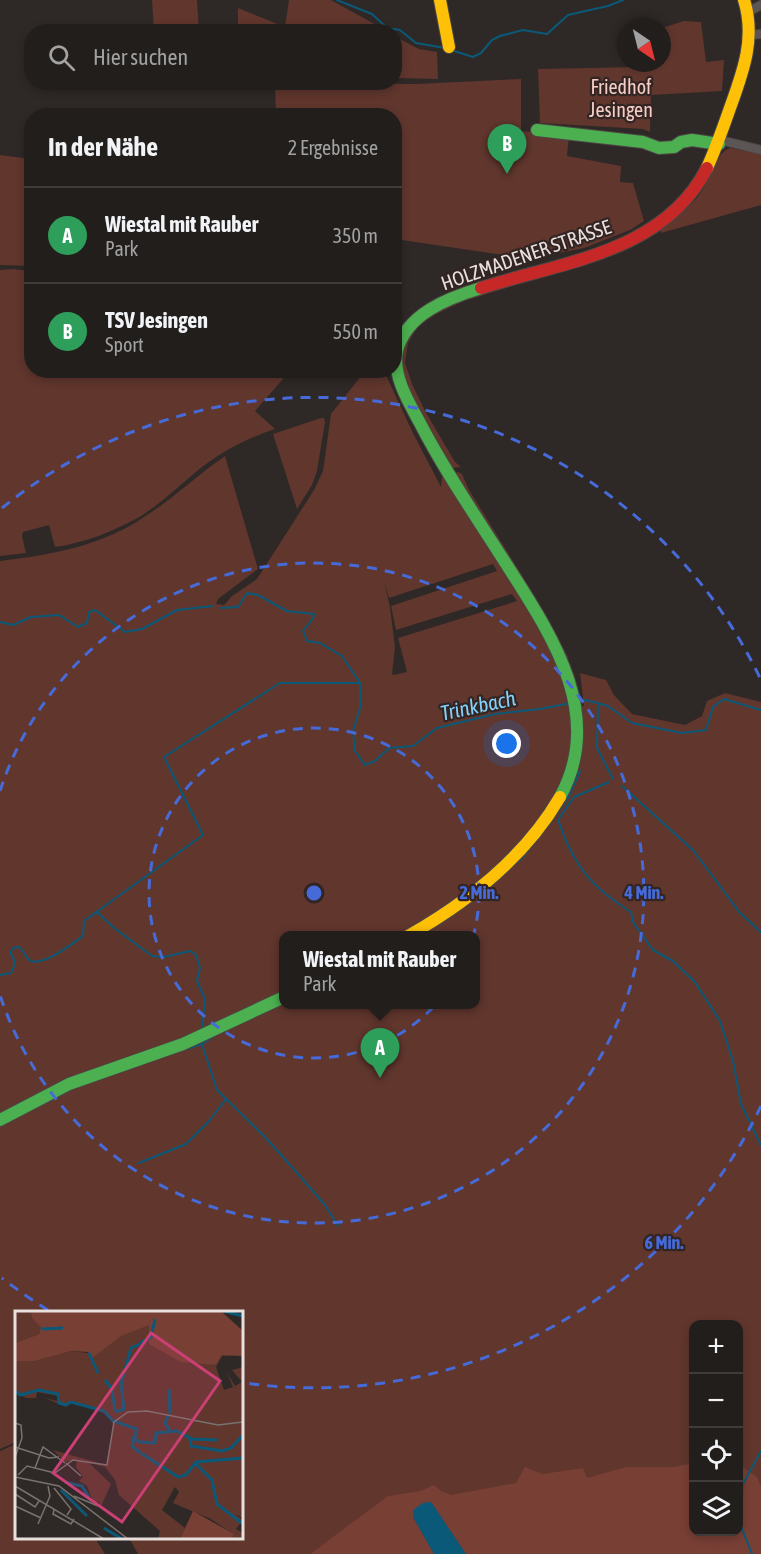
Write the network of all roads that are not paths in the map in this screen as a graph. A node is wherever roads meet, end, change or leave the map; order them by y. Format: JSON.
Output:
{"nodes":[{"id":1,"x":440,"y":0,"type":"edge"},
{"id":2,"x":761,"y":5,"type":"edge"},
{"id":3,"x":746,"y":6,"type":"edge"},
{"id":4,"x":755,"y":35,"type":"edge"},
{"id":5,"x":449,"y":47,"type":"dead end"},
{"id":6,"x":537,"y":130,"type":"dead end"},
{"id":7,"x":719,"y":142,"type":"junction"},
{"id":8,"x":761,"y":150,"type":"edge"},
{"id":9,"x":402,"y":337,"type":"edge"},
{"id":10,"x":401,"y":378,"type":"edge"},
{"id":11,"x":416,"y":931,"type":"edge"},
{"id":12,"x":279,"y":999,"type":"edge"},
{"id":13,"x":0,"y":1120,"type":"edge"}],
"edges":[{"from":1,"to":5,"type":"street"},
{"from":2,"to":3,"type":"street"},
{"from":3,"to":4,"type":"street","name":"HOLZMADENER STRASSE"},
{"from":4,"to":7,"type":"street","name":"HOLZMADENER STRASSE"},
{"from":6,"to":7,"type":"street"},
{"from":7,"to":8,"type":"street"},
{"from":7,"to":9,"type":"street","name":"HOLZMADENER STRASSE"},
{"from":10,"to":11,"type":"street","name":"HOLZMADENER STRASSE"},
{"from":12,"to":13,"type":"street"}]}
